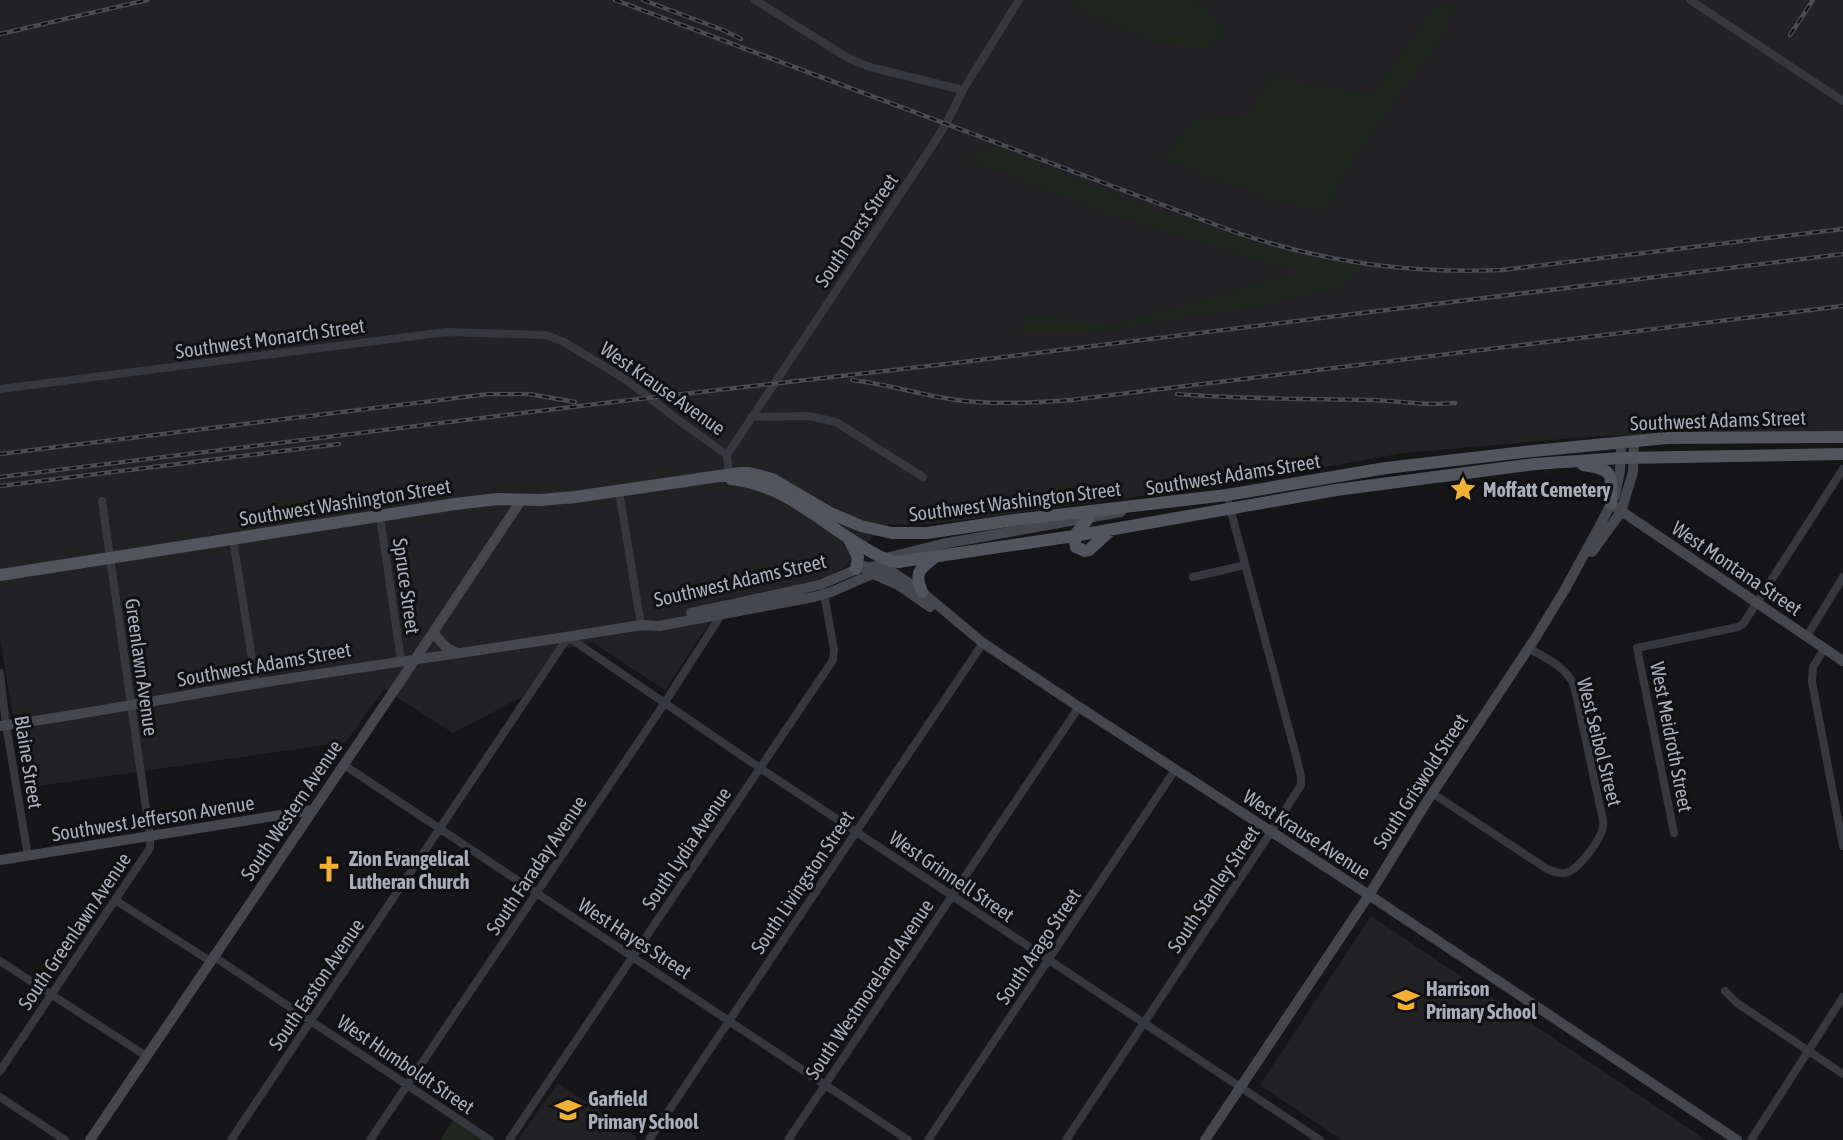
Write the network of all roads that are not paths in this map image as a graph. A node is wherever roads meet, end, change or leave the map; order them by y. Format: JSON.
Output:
{"nodes":[{"id":1,"x":755,"y":0,"type":"edge"},
{"id":2,"x":1019,"y":0,"type":"edge"},
{"id":3,"x":1690,"y":0,"type":"edge"},
{"id":4,"x":963,"y":90,"type":"junction"},
{"id":5,"x":1843,"y":101,"type":"edge"},
{"id":6,"x":546,"y":335,"type":"joint"},
{"id":7,"x":0,"y":389,"type":"edge"},
{"id":8,"x":751,"y":417,"type":"junction"},
{"id":9,"x":1843,"y":436,"type":"edge"},
{"id":10,"x":1628,"y":442,"type":"junction"},
{"id":11,"x":1843,"y":454,"type":"edge"},
{"id":12,"x":727,"y":455,"type":"junction"},
{"id":13,"x":1627,"y":458,"type":"junction"},
{"id":14,"x":1543,"y":463,"type":"junction"},
{"id":15,"x":1843,"y":469,"type":"edge"},
{"id":16,"x":729,"y":477,"type":"junction"},
{"id":17,"x":923,"y":477,"type":"dead end"},
{"id":18,"x":619,"y":492,"type":"junction"},
{"id":19,"x":1227,"y":495,"type":"junction"},
{"id":20,"x":522,"y":499,"type":"junction"},
{"id":21,"x":102,"y":501,"type":"dead end"},
{"id":22,"x":1172,"y":502,"type":"junction"},
{"id":23,"x":1616,"y":508,"type":"junction"},
{"id":24,"x":1230,"y":509,"type":"junction"},
{"id":25,"x":380,"y":516,"type":"junction"},
{"id":26,"x":1088,"y":519,"type":"junction"},
{"id":27,"x":1074,"y":536,"type":"junction"},
{"id":28,"x":848,"y":538,"type":"junction"},
{"id":29,"x":233,"y":539,"type":"junction"},
{"id":30,"x":936,"y":556,"type":"junction"},
{"id":31,"x":109,"y":558,"type":"junction"},
{"id":32,"x":904,"y":562,"type":"joint"},
{"id":33,"x":885,"y":563,"type":"junction"},
{"id":34,"x":1245,"y":565,"type":"junction"},
{"id":35,"x":857,"y":569,"type":"junction"},
{"id":36,"x":873,"y":574,"type":"junction"},
{"id":37,"x":0,"y":575,"type":"edge"},
{"id":38,"x":1193,"y":577,"type":"dead end"},
{"id":39,"x":1843,"y":577,"type":"edge"},
{"id":40,"x":922,"y":592,"type":"junction"},
{"id":41,"x":824,"y":594,"type":"junction"},
{"id":42,"x":1757,"y":602,"type":"junction"},
{"id":43,"x":724,"y":611,"type":"junction"},
{"id":44,"x":641,"y":625,"type":"junction"},
{"id":45,"x":433,"y":633,"type":"junction"},
{"id":46,"x":1807,"y":636,"type":"junction"},
{"id":47,"x":568,"y":637,"type":"junction"},
{"id":48,"x":983,"y":643,"type":"junction"},
{"id":49,"x":1528,"y":648,"type":"junction"},
{"id":50,"x":1824,"y":649,"type":"junction"},
{"id":51,"x":457,"y":653,"type":"junction"},
{"id":52,"x":416,"y":658,"type":"junction"},
{"id":53,"x":401,"y":661,"type":"junction"},
{"id":54,"x":1843,"y":661,"type":"edge"},
{"id":55,"x":0,"y":673,"type":"edge"},
{"id":56,"x":256,"y":684,"type":"junction"},
{"id":57,"x":665,"y":702,"type":"junction"},
{"id":58,"x":130,"y":707,"type":"junction"},
{"id":59,"x":1079,"y":707,"type":"junction"},
{"id":60,"x":3,"y":726,"type":"edge"},
{"id":61,"x":344,"y":765,"type":"junction"},
{"id":62,"x":760,"y":768,"type":"junction"},
{"id":63,"x":1175,"y":771,"type":"junction"},
{"id":64,"x":1432,"y":794,"type":"junction"},
{"id":65,"x":312,"y":810,"type":"junction"},
{"id":66,"x":440,"y":828,"type":"junction"},
{"id":67,"x":856,"y":831,"type":"junction"},
{"id":68,"x":1271,"y":832,"type":"junction"},
{"id":69,"x":1674,"y":833,"type":"dead end"},
{"id":70,"x":150,"y":837,"type":"junction"},
{"id":71,"x":1843,"y":846,"type":"edge"},
{"id":72,"x":27,"y":856,"type":"junction"},
{"id":73,"x":1,"y":862,"type":"edge"},
{"id":74,"x":537,"y":893,"type":"junction"},
{"id":75,"x":952,"y":895,"type":"junction"},
{"id":76,"x":1369,"y":895,"type":"junction"},
{"id":77,"x":115,"y":900,"type":"junction"},
{"id":78,"x":633,"y":957,"type":"junction"},
{"id":79,"x":212,"y":958,"type":"junction"},
{"id":80,"x":1049,"y":960,"type":"junction"},
{"id":81,"x":0,"y":961,"type":"edge"},
{"id":82,"x":1725,"y":991,"type":"dead end"},
{"id":83,"x":52,"y":994,"type":"junction"},
{"id":84,"x":1843,"y":997,"type":"edge"},
{"id":85,"x":311,"y":1020,"type":"junction"},
{"id":86,"x":730,"y":1020,"type":"junction"},
{"id":87,"x":1144,"y":1023,"type":"junction"},
{"id":88,"x":1809,"y":1052,"type":"junction"},
{"id":89,"x":146,"y":1056,"type":"junction"},
{"id":90,"x":0,"y":1071,"type":"edge"},
{"id":91,"x":1843,"y":1074,"type":"edge"},
{"id":92,"x":407,"y":1085,"type":"junction"},
{"id":93,"x":825,"y":1085,"type":"junction"},
{"id":94,"x":1240,"y":1086,"type":"junction"},
{"id":95,"x":0,"y":1097,"type":"edge"},
{"id":96,"x":65,"y":1140,"type":"edge"},
{"id":97,"x":90,"y":1140,"type":"edge"},
{"id":98,"x":231,"y":1140,"type":"edge"},
{"id":99,"x":370,"y":1140,"type":"edge"},
{"id":100,"x":490,"y":1140,"type":"edge"},
{"id":101,"x":509,"y":1140,"type":"edge"},
{"id":102,"x":649,"y":1140,"type":"edge"},
{"id":103,"x":788,"y":1140,"type":"edge"},
{"id":104,"x":908,"y":1140,"type":"edge"},
{"id":105,"x":928,"y":1140,"type":"edge"},
{"id":106,"x":1066,"y":1140,"type":"edge"},
{"id":107,"x":1205,"y":1140,"type":"edge"},
{"id":108,"x":1320,"y":1140,"type":"edge"},
{"id":109,"x":1737,"y":1140,"type":"edge"},
{"id":110,"x":1750,"y":1140,"type":"edge"}],
"edges":[{"from":1,"to":4,"type":"street"},
{"from":2,"to":4,"type":"street","name":"South Darst Street"},
{"from":3,"to":5,"type":"street"},
{"from":4,"to":8,"type":"street","name":"South Darst Street"},
{"from":6,"to":7,"type":"street","name":"Southwest Monarch Street"},
{"from":6,"to":12,"type":"street","name":"West Krause Avenue"},
{"from":8,"to":12,"type":"street","name":"South Darst Street"},
{"from":8,"to":17,"type":"street"},
{"from":9,"to":10,"type":"main road","name":"Southwest Adams Street"},
{"from":10,"to":13,"type":"main road","name":"South Griswold Street"},
{"from":10,"to":19,"type":"main road","name":"Southwest Adams Street"},
{"from":11,"to":13,"type":"main road","name":"Southwest Adams Street"},
{"from":12,"to":16,"type":"street"},
{"from":13,"to":14,"type":"main road","name":"Southwest Adams Street"},
{"from":13,"to":23,"type":"main road","name":"South Griswold Street"},
{"from":14,"to":23,"type":"main road"},
{"from":14,"to":24,"type":"main road","name":"Southwest Adams Street"},
{"from":15,"to":42,"type":"street"},
{"from":16,"to":18,"type":"main road","name":"Southwest Washington Street"},
{"from":16,"to":22,"type":"main road","name":"Southwest Washington Street"},
{"from":16,"to":28,"type":"main road","name":"Southwest Washington Street"},
{"from":18,"to":20,"type":"main road","name":"Southwest Washington Street"},
{"from":18,"to":44,"type":"street"},
{"from":19,"to":22,"type":"main road","name":"Southwest Adams Street"},
{"from":19,"to":24,"type":"street","name":"South Stanley Street"},
{"from":20,"to":25,"type":"main road","name":"Southwest Washington Street"},
{"from":20,"to":45,"type":"main road","name":"South Western Avenue"},
{"from":21,"to":31,"type":"street","name":"Greenlawn Avenue"},
{"from":22,"to":26,"type":"main road","name":"Southwest Adams Street"},
{"from":23,"to":42,"type":"main road","name":"West Montana Street"},
{"from":23,"to":49,"type":"main road","name":"South Griswold Street"},
{"from":24,"to":27,"type":"main road","name":"Southwest Adams Street"},
{"from":24,"to":34,"type":"street","name":"South Stanley Street"},
{"from":25,"to":29,"type":"main road","name":"Southwest Washington Street"},
{"from":25,"to":53,"type":"street","name":"Spruce Street"},
{"from":26,"to":27,"type":"main road"},
{"from":26,"to":33,"type":"main road","name":"Southwest Adams Street"},
{"from":27,"to":30,"type":"main road","name":"Southwest Adams Street"},
{"from":28,"to":33,"type":"main road","name":"Southwest Washington Street"},
{"from":28,"to":35,"type":"main road"},
{"from":29,"to":31,"type":"main road","name":"Southwest Washington Street"},
{"from":29,"to":56,"type":"street"},
{"from":30,"to":32,"type":"main road","name":"Southwest Adams Street"},
{"from":30,"to":40,"type":"main road"},
{"from":31,"to":37,"type":"main road","name":"Southwest Washington Street"},
{"from":31,"to":58,"type":"street","name":"Greenlawn Avenue"},
{"from":32,"to":33,"type":"main road","name":"Southwest Washington Street"},
{"from":33,"to":35,"type":"main road","name":"Southwest Adams Street"},
{"from":33,"to":36,"type":"main road","name":"Southwest Adams Street"},
{"from":33,"to":40,"type":"main road","name":"West Krause Avenue"},
{"from":34,"to":38,"type":"street"},
{"from":34,"to":68,"type":"street","name":"South Stanley Street"},
{"from":35,"to":43,"type":"main road","name":"Southwest Adams Street"},
{"from":36,"to":41,"type":"main road","name":"Southwest Adams Street"},
{"from":36,"to":48,"type":"main road"},
{"from":39,"to":46,"type":"street"},
{"from":40,"to":48,"type":"main road","name":"West Krause Avenue"},
{"from":41,"to":43,"type":"main road","name":"Southwest Adams Street"},
{"from":41,"to":62,"type":"street","name":"South Lydia Avenue"},
{"from":42,"to":46,"type":"main road","name":"West Montana Street"},
{"from":42,"to":69,"type":"street","name":"West Meidroth Street"},
{"from":43,"to":44,"type":"main road","name":"Southwest Adams Street"},
{"from":43,"to":57,"type":"street","name":"South Faraday Avenue"},
{"from":44,"to":47,"type":"main road","name":"Southwest Adams Street"},
{"from":45,"to":51,"type":"main road"},
{"from":45,"to":52,"type":"main road","name":"South Western Avenue"},
{"from":46,"to":50,"type":"main road","name":"West Montana Street"},
{"from":47,"to":51,"type":"main road","name":"Southwest Adams Street"},
{"from":47,"to":57,"type":"street","name":"West Grinnell Street"},
{"from":47,"to":66,"type":"street","name":"South Easton Avenue"},
{"from":48,"to":59,"type":"main road","name":"West Krause Avenue"},
{"from":48,"to":67,"type":"street","name":"South Livingston Street"},
{"from":49,"to":64,"type":"main road","name":"South Griswold Street"},
{"from":49,"to":64,"type":"street","name":"West Seibol Street"},
{"from":50,"to":54,"type":"main road","name":"West Montana Street"},
{"from":50,"to":71,"type":"street"},
{"from":51,"to":52,"type":"main road","name":"Southwest Adams Street"},
{"from":52,"to":53,"type":"main road","name":"Southwest Adams Street"},
{"from":52,"to":61,"type":"main road","name":"South Western Avenue"},
{"from":53,"to":56,"type":"main road","name":"Southwest Adams Street"},
{"from":55,"to":60,"type":"street","name":"Blaine Street"},
{"from":56,"to":58,"type":"main road","name":"Southwest Adams Street"},
{"from":57,"to":62,"type":"street","name":"West Grinnell Street"},
{"from":57,"to":74,"type":"street","name":"South Faraday Avenue"},
{"from":58,"to":60,"type":"main road","name":"Southwest Adams Street"},
{"from":58,"to":70,"type":"street","name":"Greenlawn Avenue"},
{"from":59,"to":63,"type":"main road","name":"West Krause Avenue"},
{"from":59,"to":75,"type":"street","name":"South Westmoreland Avenue"},
{"from":60,"to":72,"type":"street","name":"Blaine Street"},
{"from":61,"to":65,"type":"main road","name":"South Western Avenue"},
{"from":61,"to":66,"type":"street","name":"West Hayes Street"},
{"from":62,"to":67,"type":"street","name":"West Grinnell Street"},
{"from":62,"to":78,"type":"street","name":"South Lydia Avenue"},
{"from":63,"to":68,"type":"main road","name":"West Krause Avenue"},
{"from":63,"to":80,"type":"street","name":"South Arago Street"},
{"from":64,"to":76,"type":"main road","name":"South Griswold Street"},
{"from":65,"to":70,"type":"main road","name":"Southwest Jefferson Avenue"},
{"from":65,"to":79,"type":"main road","name":"South Western Avenue"},
{"from":66,"to":74,"type":"street","name":"West Hayes Street"},
{"from":66,"to":85,"type":"street","name":"South Easton Avenue"},
{"from":67,"to":75,"type":"street","name":"West Grinnell Street"},
{"from":67,"to":86,"type":"street","name":"South Livingston Street"},
{"from":68,"to":76,"type":"main road","name":"West Krause Avenue"},
{"from":68,"to":87,"type":"street","name":"South Stanley Street"},
{"from":70,"to":72,"type":"main road","name":"Southwest Jefferson Avenue"},
{"from":70,"to":77,"type":"street","name":"South Greenlawn Avenue"},
{"from":72,"to":73,"type":"main road","name":"Southwest Jefferson Avenue"},
{"from":74,"to":78,"type":"street","name":"West Hayes Street"},
{"from":74,"to":92,"type":"street","name":"South Faraday Avenue"},
{"from":75,"to":80,"type":"street","name":"West Grinnell Street"},
{"from":75,"to":93,"type":"street","name":"South Westmoreland Avenue"},
{"from":76,"to":94,"type":"main road","name":"South Griswold Street"},
{"from":76,"to":109,"type":"main road","name":"West Krause Avenue"},
{"from":77,"to":79,"type":"street","name":"West Humboldt Street"},
{"from":77,"to":83,"type":"street","name":"South Greenlawn Avenue"},
{"from":78,"to":86,"type":"street","name":"West Hayes Street"},
{"from":78,"to":101,"type":"street","name":"South Lydia Avenue"},
{"from":79,"to":85,"type":"street","name":"West Humboldt Street"},
{"from":79,"to":89,"type":"main road","name":"South Western Avenue"},
{"from":80,"to":87,"type":"street","name":"West Grinnell Street"},
{"from":80,"to":105,"type":"street","name":"South Arago Street"},
{"from":81,"to":83,"type":"street"},
{"from":82,"to":88,"type":"street"},
{"from":83,"to":89,"type":"street"},
{"from":83,"to":90,"type":"street","name":"South Greenlawn Avenue"},
{"from":84,"to":88,"type":"street"},
{"from":85,"to":92,"type":"street","name":"West Humboldt Street"},
{"from":85,"to":98,"type":"street","name":"South Easton Avenue"},
{"from":86,"to":93,"type":"street","name":"West Hayes Street"},
{"from":86,"to":102,"type":"street","name":"South Livingston Street"},
{"from":87,"to":94,"type":"street","name":"West Grinnell Street"},
{"from":87,"to":106,"type":"street","name":"South Stanley Street"},
{"from":88,"to":91,"type":"street"},
{"from":88,"to":110,"type":"street"},
{"from":89,"to":97,"type":"main road","name":"South Western Avenue"},
{"from":92,"to":99,"type":"street","name":"South Faraday Avenue"},
{"from":92,"to":100,"type":"street","name":"West Humboldt Street"},
{"from":93,"to":103,"type":"street","name":"South Westmoreland Avenue"},
{"from":93,"to":104,"type":"street","name":"West Hayes Street"},
{"from":94,"to":107,"type":"main road","name":"South Griswold Street"},
{"from":94,"to":108,"type":"street","name":"West Grinnell Street"},
{"from":95,"to":96,"type":"street"}]}
